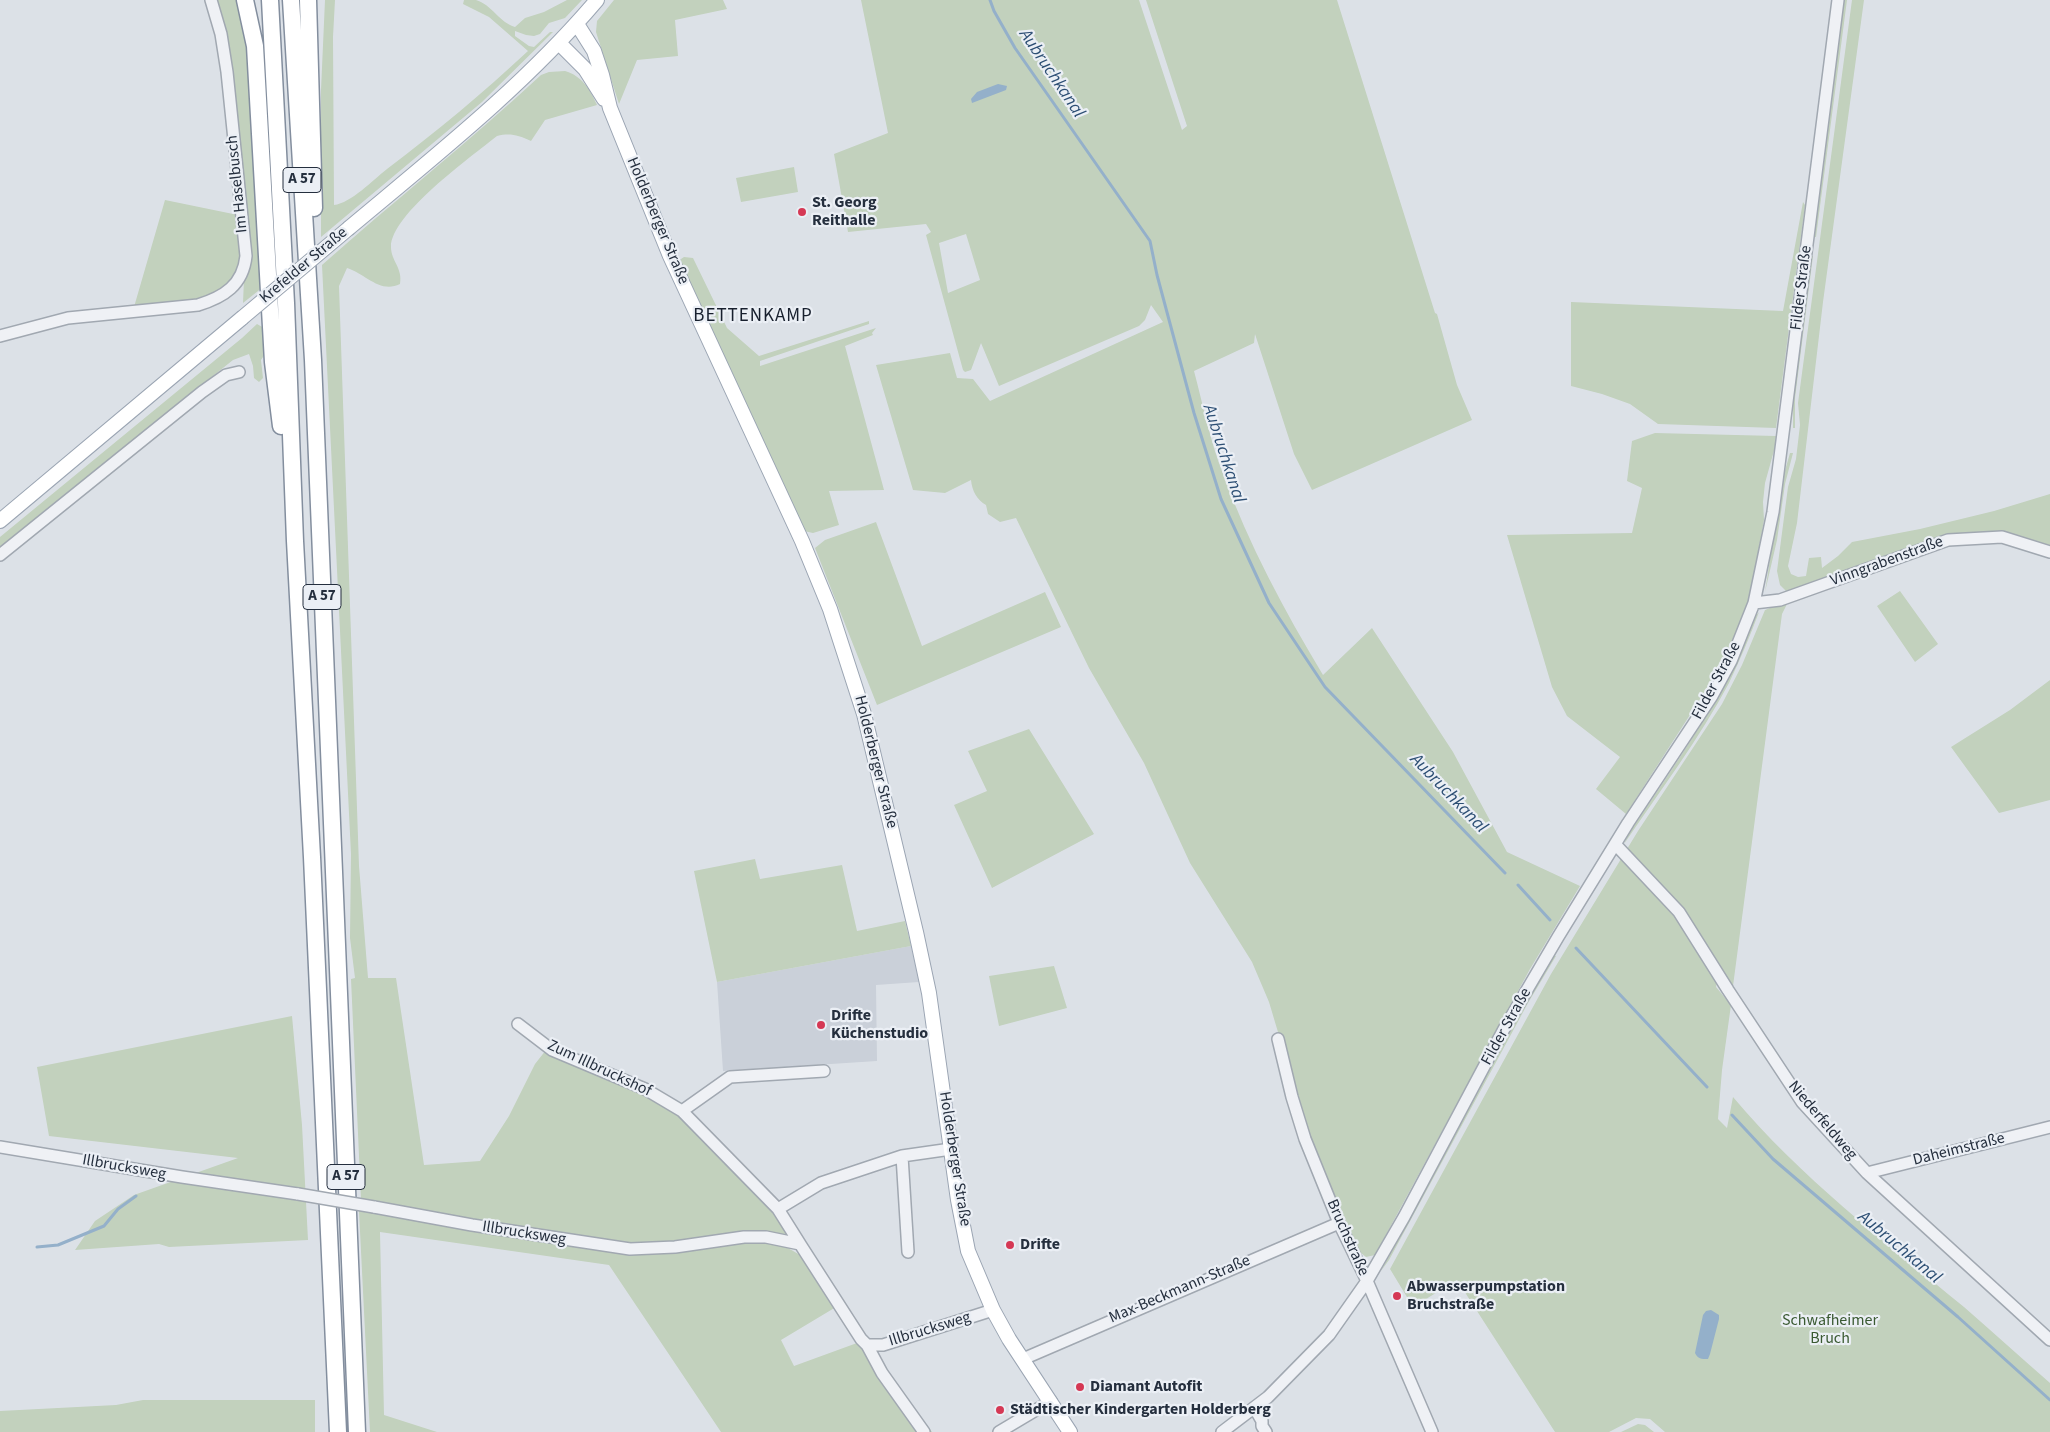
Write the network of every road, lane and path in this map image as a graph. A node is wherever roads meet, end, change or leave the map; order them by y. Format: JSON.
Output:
{"nodes":[{"id":1,"x":211,"y":0,"type":"edge"},
{"id":2,"x":245,"y":0,"type":"edge"},
{"id":3,"x":270,"y":0,"type":"edge"},
{"id":4,"x":291,"y":0,"type":"edge"},
{"id":5,"x":308,"y":0,"type":"edge"},
{"id":6,"x":315,"y":0,"type":"edge"},
{"id":7,"x":597,"y":0,"type":"edge"},
{"id":8,"x":1838,"y":0,"type":"edge"},
{"id":9,"x":577,"y":24,"type":"junction"},
{"id":10,"x":559,"y":43,"type":"junction"},
{"id":11,"x":610,"y":108,"type":"junction"},
{"id":12,"x":313,"y":125,"type":"junction"},
{"id":13,"x":0,"y":336,"type":"edge"},
{"id":14,"x":313,"y":360,"type":"junction"},
{"id":15,"x":239,"y":372,"type":"dead end"},
{"id":16,"x":0,"y":521,"type":"edge"},
{"id":17,"x":295,"y":541,"type":"junction"},
{"id":18,"x":2050,"y":552,"type":"edge"},
{"id":19,"x":0,"y":555,"type":"edge"},
{"id":20,"x":1754,"y":603,"type":"junction"},
{"id":21,"x":1615,"y":844,"type":"junction"},
{"id":22,"x":518,"y":1024,"type":"dead end"},
{"id":23,"x":1278,"y":1039,"type":"dead end"},
{"id":24,"x":824,"y":1071,"type":"dead end"},
{"id":25,"x":682,"y":1111,"type":"junction"},
{"id":26,"x":2050,"y":1127,"type":"edge"},
{"id":27,"x":0,"y":1147,"type":"edge"},
{"id":28,"x":952,"y":1149,"type":"junction"},
{"id":29,"x":902,"y":1156,"type":"junction"},
{"id":30,"x":1867,"y":1173,"type":"junction"},
{"id":31,"x":778,"y":1209,"type":"junction"},
{"id":32,"x":1339,"y":1222,"type":"junction"},
{"id":33,"x":800,"y":1244,"type":"junction"},
{"id":34,"x":908,"y":1252,"type":"dead end"},
{"id":35,"x":1367,"y":1282,"type":"junction"},
{"id":36,"x":993,"y":1310,"type":"junction"},
{"id":37,"x":2050,"y":1340,"type":"edge"},
{"id":38,"x":867,"y":1345,"type":"junction"},
{"id":39,"x":1023,"y":1359,"type":"junction"},
{"id":40,"x":1050,"y":1401,"type":"junction"},
{"id":41,"x":1258,"y":1414,"type":"dead end"},
{"id":42,"x":338,"y":1432,"type":"edge"},
{"id":43,"x":357,"y":1432,"type":"edge"},
{"id":44,"x":924,"y":1432,"type":"edge"},
{"id":45,"x":999,"y":1432,"type":"edge"},
{"id":46,"x":1070,"y":1432,"type":"edge"},
{"id":47,"x":1222,"y":1432,"type":"edge"},
{"id":48,"x":1266,"y":1432,"type":"edge"},
{"id":49,"x":1432,"y":1432,"type":"edge"}],
"edges":[{"from":1,"to":13,"type":"street","name":"Im Haselbusch"},
{"from":2,"to":17,"type":"highway"},
{"from":3,"to":17,"type":"highway","number":"A 57"},
{"from":4,"to":14,"type":"highway","number":"A 57"},
{"from":5,"to":12,"type":"highway"},
{"from":6,"to":12,"type":"highway"},
{"from":7,"to":9,"type":"main road","name":"Krefelder Straße"},
{"from":8,"to":20,"type":"street","name":"Filder Straße"},
{"from":9,"to":10,"type":"main road","name":"Krefelder Straße"},
{"from":9,"to":11,"type":"main road","name":"Holderberger Straße"},
{"from":10,"to":11,"type":"main road","name":"Holderberger Straße"},
{"from":10,"to":16,"type":"main road","name":"Krefelder Straße","bridge":true},
{"from":11,"to":28,"type":"main road","name":"Holderberger Straße"},
{"from":12,"to":14,"type":"highway"},
{"from":14,"to":43,"type":"highway","number":"A 57"},
{"from":15,"to":19,"type":"street"},
{"from":17,"to":42,"type":"highway","number":"A 57"},
{"from":18,"to":20,"type":"street","name":"Vinngrabenstraße"},
{"from":20,"to":21,"type":"street","name":"Filder Straße"},
{"from":21,"to":30,"type":"street","name":"Niederfeldweg"},
{"from":21,"to":35,"type":"street","name":"Filder Straße"},
{"from":22,"to":25,"type":"street","name":"Zum Illbruckshof"},
{"from":23,"to":32,"type":"street","name":"Bruchstraße"},
{"from":24,"to":25,"type":"street"},
{"from":25,"to":31,"type":"street","name":"Zum Illbruckshof"},
{"from":26,"to":30,"type":"street","name":"Daheimstraße"},
{"from":27,"to":33,"type":"street","name":"Illbrucksweg","bridge":true},
{"from":28,"to":29,"type":"street"},
{"from":28,"to":36,"type":"main road","name":"Holderberger Straße"},
{"from":29,"to":31,"type":"street"},
{"from":29,"to":34,"type":"street"},
{"from":30,"to":37,"type":"street","name":"Niederfeldweg"},
{"from":31,"to":33,"type":"street","name":"Zum Illbruckshof"},
{"from":32,"to":35,"type":"street","name":"Bruchstraße"},
{"from":32,"to":39,"type":"street","name":"Max-Beckmann-Straße"},
{"from":33,"to":38,"type":"street","name":"Illbrucksweg"},
{"from":35,"to":47,"type":"street","name":"Filder Straße"},
{"from":35,"to":49,"type":"street","name":"Bruchstraße"},
{"from":36,"to":38,"type":"street","name":"Illbrucksweg"},
{"from":36,"to":39,"type":"main road","name":"Holderberger Straße"},
{"from":38,"to":44,"type":"street"},
{"from":39,"to":40,"type":"main road","name":"Holderberger Straße"},
{"from":40,"to":45,"type":"street"},
{"from":40,"to":46,"type":"main road","name":"Holderberger Straße"},
{"from":41,"to":48,"type":"street"}]}
